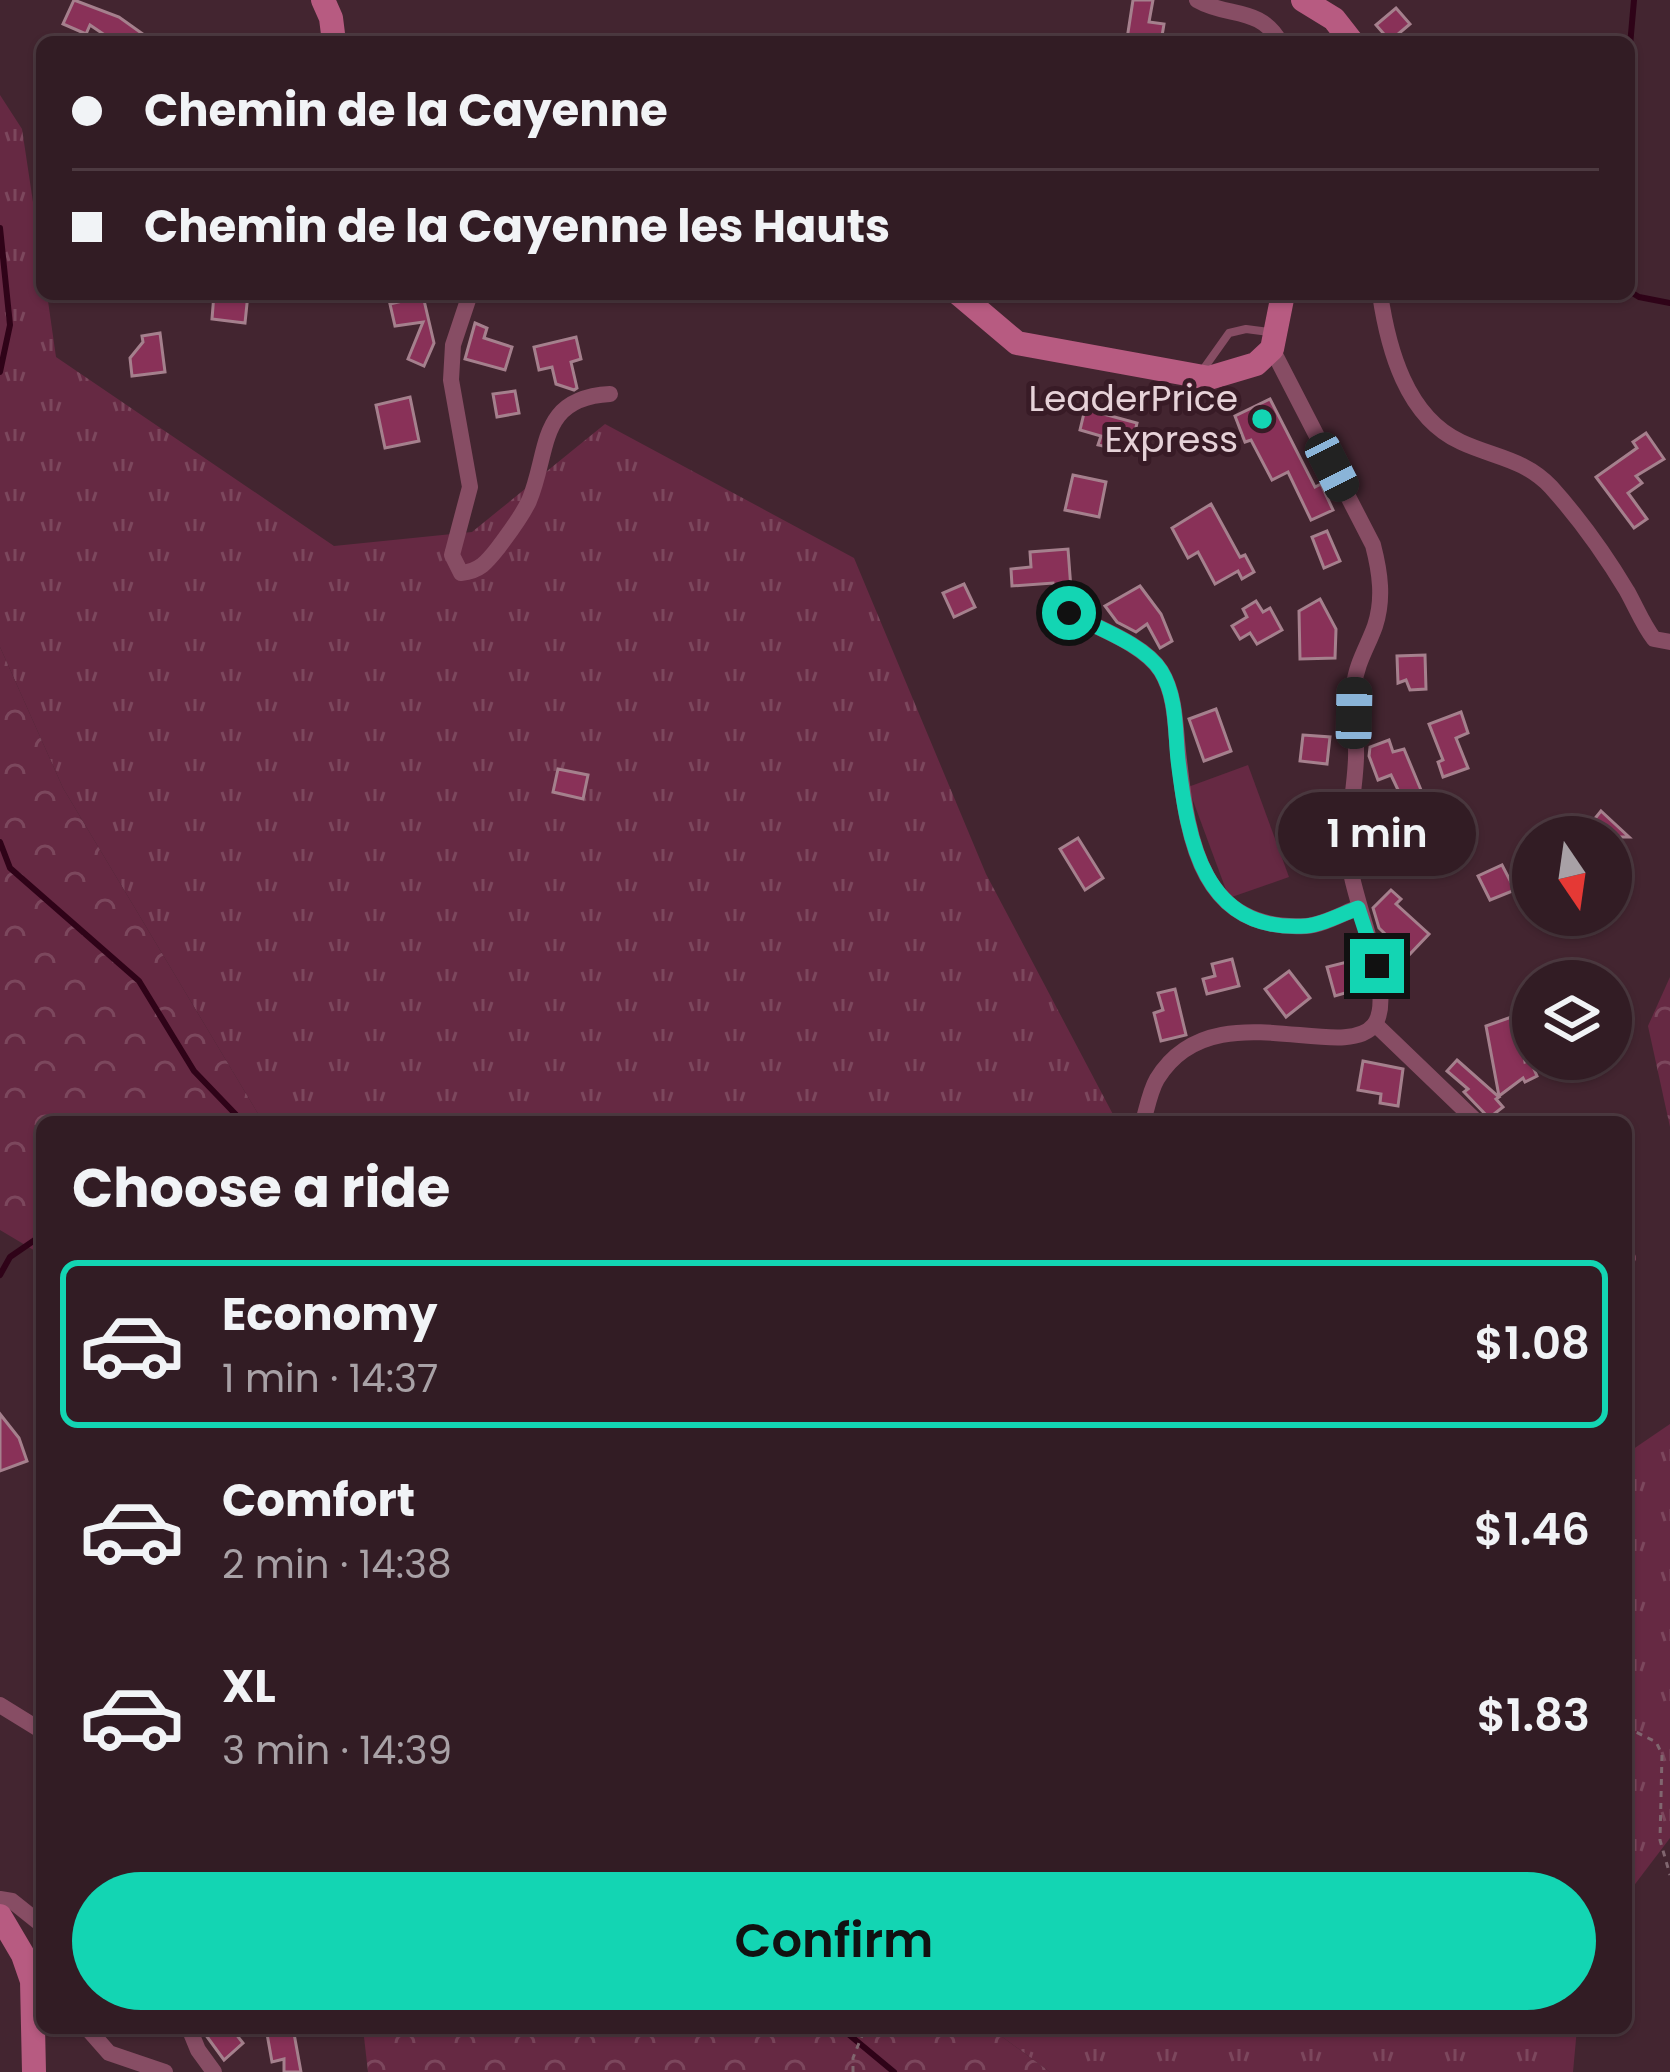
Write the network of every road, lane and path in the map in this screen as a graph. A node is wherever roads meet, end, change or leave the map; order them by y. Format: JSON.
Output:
{"nodes":[{"id":1,"x":323,"y":0,"type":"edge"},
{"id":2,"x":1197,"y":0,"type":"edge"},
{"id":3,"x":1303,"y":0,"type":"edge"},
{"id":4,"x":334,"y":36,"type":"edge"},
{"id":5,"x":1276,"y":36,"type":"edge"},
{"id":6,"x":1347,"y":36,"type":"edge"},
{"id":7,"x":468,"y":300,"type":"edge"},
{"id":8,"x":966,"y":300,"type":"edge"},
{"id":9,"x":1270,"y":300,"type":"edge"},
{"id":10,"x":1282,"y":300,"type":"edge"},
{"id":11,"x":1381,"y":300,"type":"edge"},
{"id":12,"x":1275,"y":334,"type":"junction"},
{"id":13,"x":1198,"y":377,"type":"junction"},
{"id":14,"x":610,"y":394,"type":"dead end"},
{"id":15,"x":1069,"y":613,"type":"dead end"},
{"id":16,"x":1670,"y":642,"type":"edge"},
{"id":17,"x":1358,"y":908,"type":"junction"},
{"id":18,"x":1375,"y":1024,"type":"junction"},
{"id":19,"x":1145,"y":1116,"type":"edge"},
{"id":20,"x":1471,"y":1116,"type":"edge"},
{"id":21,"x":0,"y":1705,"type":"edge"},
{"id":22,"x":36,"y":1726,"type":"edge"},
{"id":23,"x":1632,"y":1730,"type":"edge"},
{"id":24,"x":1670,"y":1875,"type":"edge"},
{"id":25,"x":0,"y":1899,"type":"edge"},
{"id":26,"x":0,"y":1916,"type":"edge"},
{"id":27,"x":36,"y":1920,"type":"edge"},
{"id":28,"x":92,"y":2034,"type":"edge"},
{"id":29,"x":192,"y":2034,"type":"edge"},
{"id":30,"x":863,"y":2034,"type":"edge"},
{"id":31,"x":34,"y":2072,"type":"edge"},
{"id":32,"x":166,"y":2072,"type":"edge"},
{"id":33,"x":214,"y":2072,"type":"edge"},
{"id":34,"x":854,"y":2072,"type":"edge"}],
"edges":[{"from":1,"to":4,"type":"main road"},
{"from":2,"to":5,"type":"street"},
{"from":3,"to":6,"type":"main road"},
{"from":7,"to":14,"type":"street"},
{"from":8,"to":13,"type":"main road"},
{"from":9,"to":12,"type":"street"},
{"from":10,"to":12,"type":"main road"},
{"from":11,"to":16,"type":"street"},
{"from":12,"to":13,"type":"main road"},
{"from":12,"to":13,"type":"lane"},
{"from":12,"to":17,"type":"street"},
{"from":15,"to":17,"type":"street"},
{"from":17,"to":18,"type":"street"},
{"from":18,"to":19,"type":"street"},
{"from":18,"to":20,"type":"street"},
{"from":21,"to":22,"type":"street"},
{"from":23,"to":24,"type":"path"},
{"from":25,"to":27,"type":"street"},
{"from":26,"to":31,"type":"main road"},
{"from":28,"to":32,"type":"street"},
{"from":29,"to":33,"type":"street"},
{"from":30,"to":34,"type":"path"}]}
